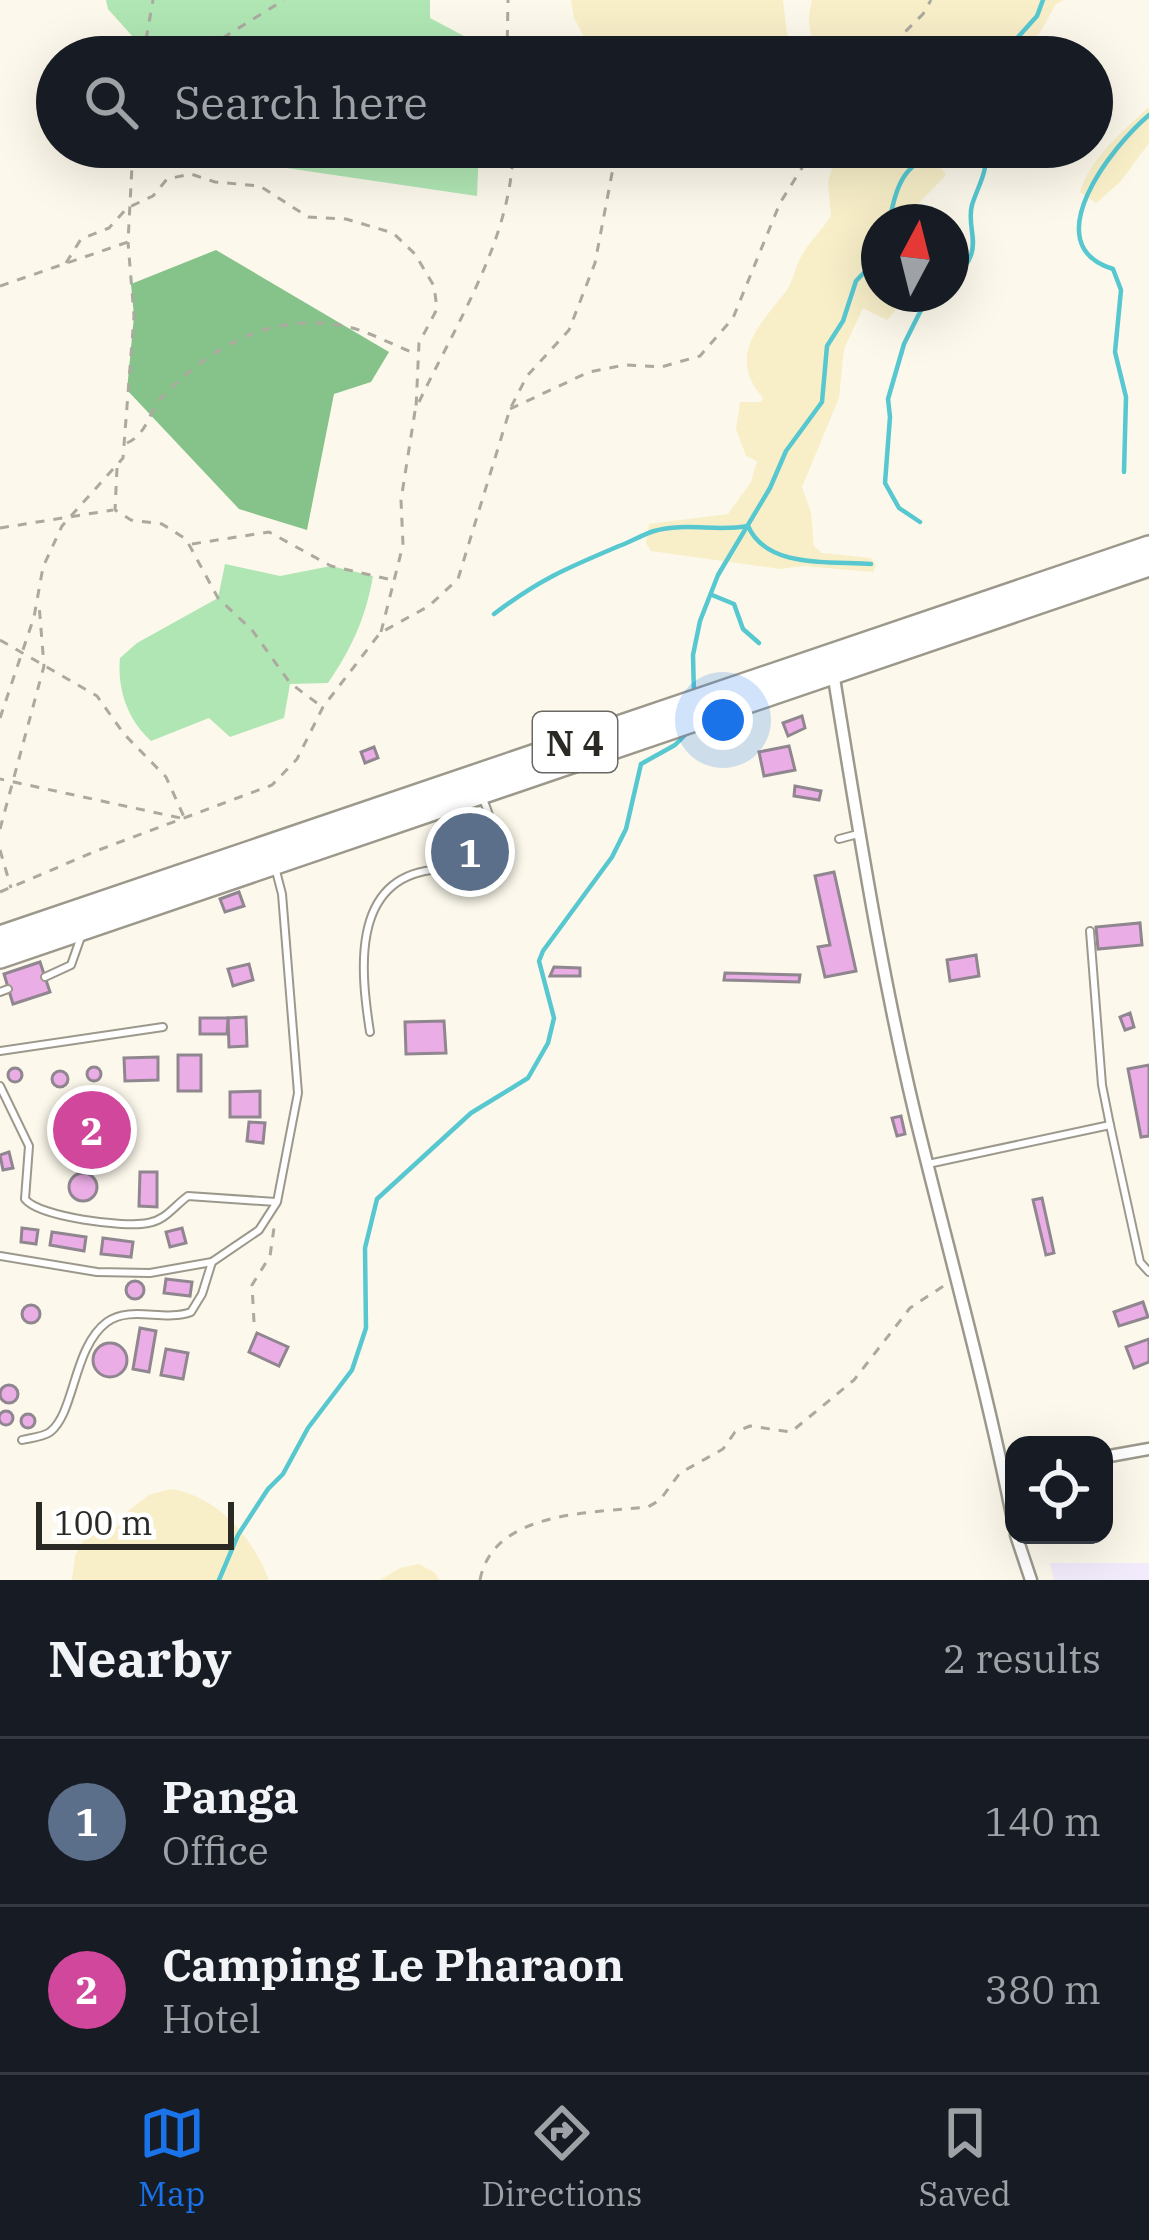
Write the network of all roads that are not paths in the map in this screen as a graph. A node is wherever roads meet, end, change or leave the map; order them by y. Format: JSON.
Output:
{"nodes":[{"id":1,"x":1149,"y":547,"type":"edge"},
{"id":2,"x":1149,"y":565,"type":"edge"},
{"id":3,"x":833,"y":670,"type":"junction"},
{"id":4,"x":482,"y":795,"type":"junction"},
{"id":5,"x":862,"y":833,"type":"junction"},
{"id":6,"x":839,"y":838,"type":"dead end"},
{"id":7,"x":273,"y":862,"type":"junction"},
{"id":8,"x":84,"y":928,"type":"junction"},
{"id":9,"x":1090,"y":931,"type":"dead end"},
{"id":10,"x":0,"y":938,"type":"edge"},
{"id":11,"x":0,"y":956,"type":"edge"},
{"id":12,"x":45,"y":977,"type":"dead end"},
{"id":13,"x":163,"y":1028,"type":"dead end"},
{"id":14,"x":370,"y":1032,"type":"dead end"},
{"id":15,"x":0,"y":1052,"type":"edge"},
{"id":16,"x":0,"y":1086,"type":"edge"},
{"id":17,"x":1110,"y":1125,"type":"junction"},
{"id":18,"x":928,"y":1164,"type":"junction"},
{"id":19,"x":278,"y":1202,"type":"junction"},
{"id":20,"x":0,"y":1256,"type":"edge"},
{"id":21,"x":212,"y":1262,"type":"junction"},
{"id":22,"x":1149,"y":1272,"type":"edge"},
{"id":23,"x":22,"y":1440,"type":"dead end"},
{"id":24,"x":1149,"y":1449,"type":"edge"},
{"id":25,"x":1113,"y":1455,"type":"edge"},
{"id":26,"x":1005,"y":1457,"type":"edge"},
{"id":27,"x":1019,"y":1544,"type":"edge"},
{"id":28,"x":1031,"y":1580,"type":"edge"}],
"edges":[{"from":1,"to":10,"type":"highway","number":"N 4"},
{"from":2,"to":3,"type":"highway","number":"N 4"},
{"from":3,"to":4,"type":"highway","number":"N 4"},
{"from":3,"to":5,"type":"street"},
{"from":4,"to":7,"type":"highway","number":"N 4"},
{"from":4,"to":14,"type":"lane"},
{"from":5,"to":6,"type":"lane"},
{"from":5,"to":18,"type":"street"},
{"from":7,"to":8,"type":"highway","number":"N 4"},
{"from":7,"to":19,"type":"lane"},
{"from":8,"to":11,"type":"highway","number":"N 4"},
{"from":8,"to":12,"type":"lane"},
{"from":9,"to":17,"type":"lane"},
{"from":13,"to":15,"type":"lane"},
{"from":16,"to":19,"type":"lane"},
{"from":17,"to":18,"type":"lane"},
{"from":17,"to":22,"type":"lane"},
{"from":18,"to":26,"type":"street"},
{"from":19,"to":21,"type":"lane"},
{"from":20,"to":21,"type":"lane"},
{"from":21,"to":23,"type":"lane"},
{"from":24,"to":25,"type":"street"},
{"from":27,"to":28,"type":"street"}]}
